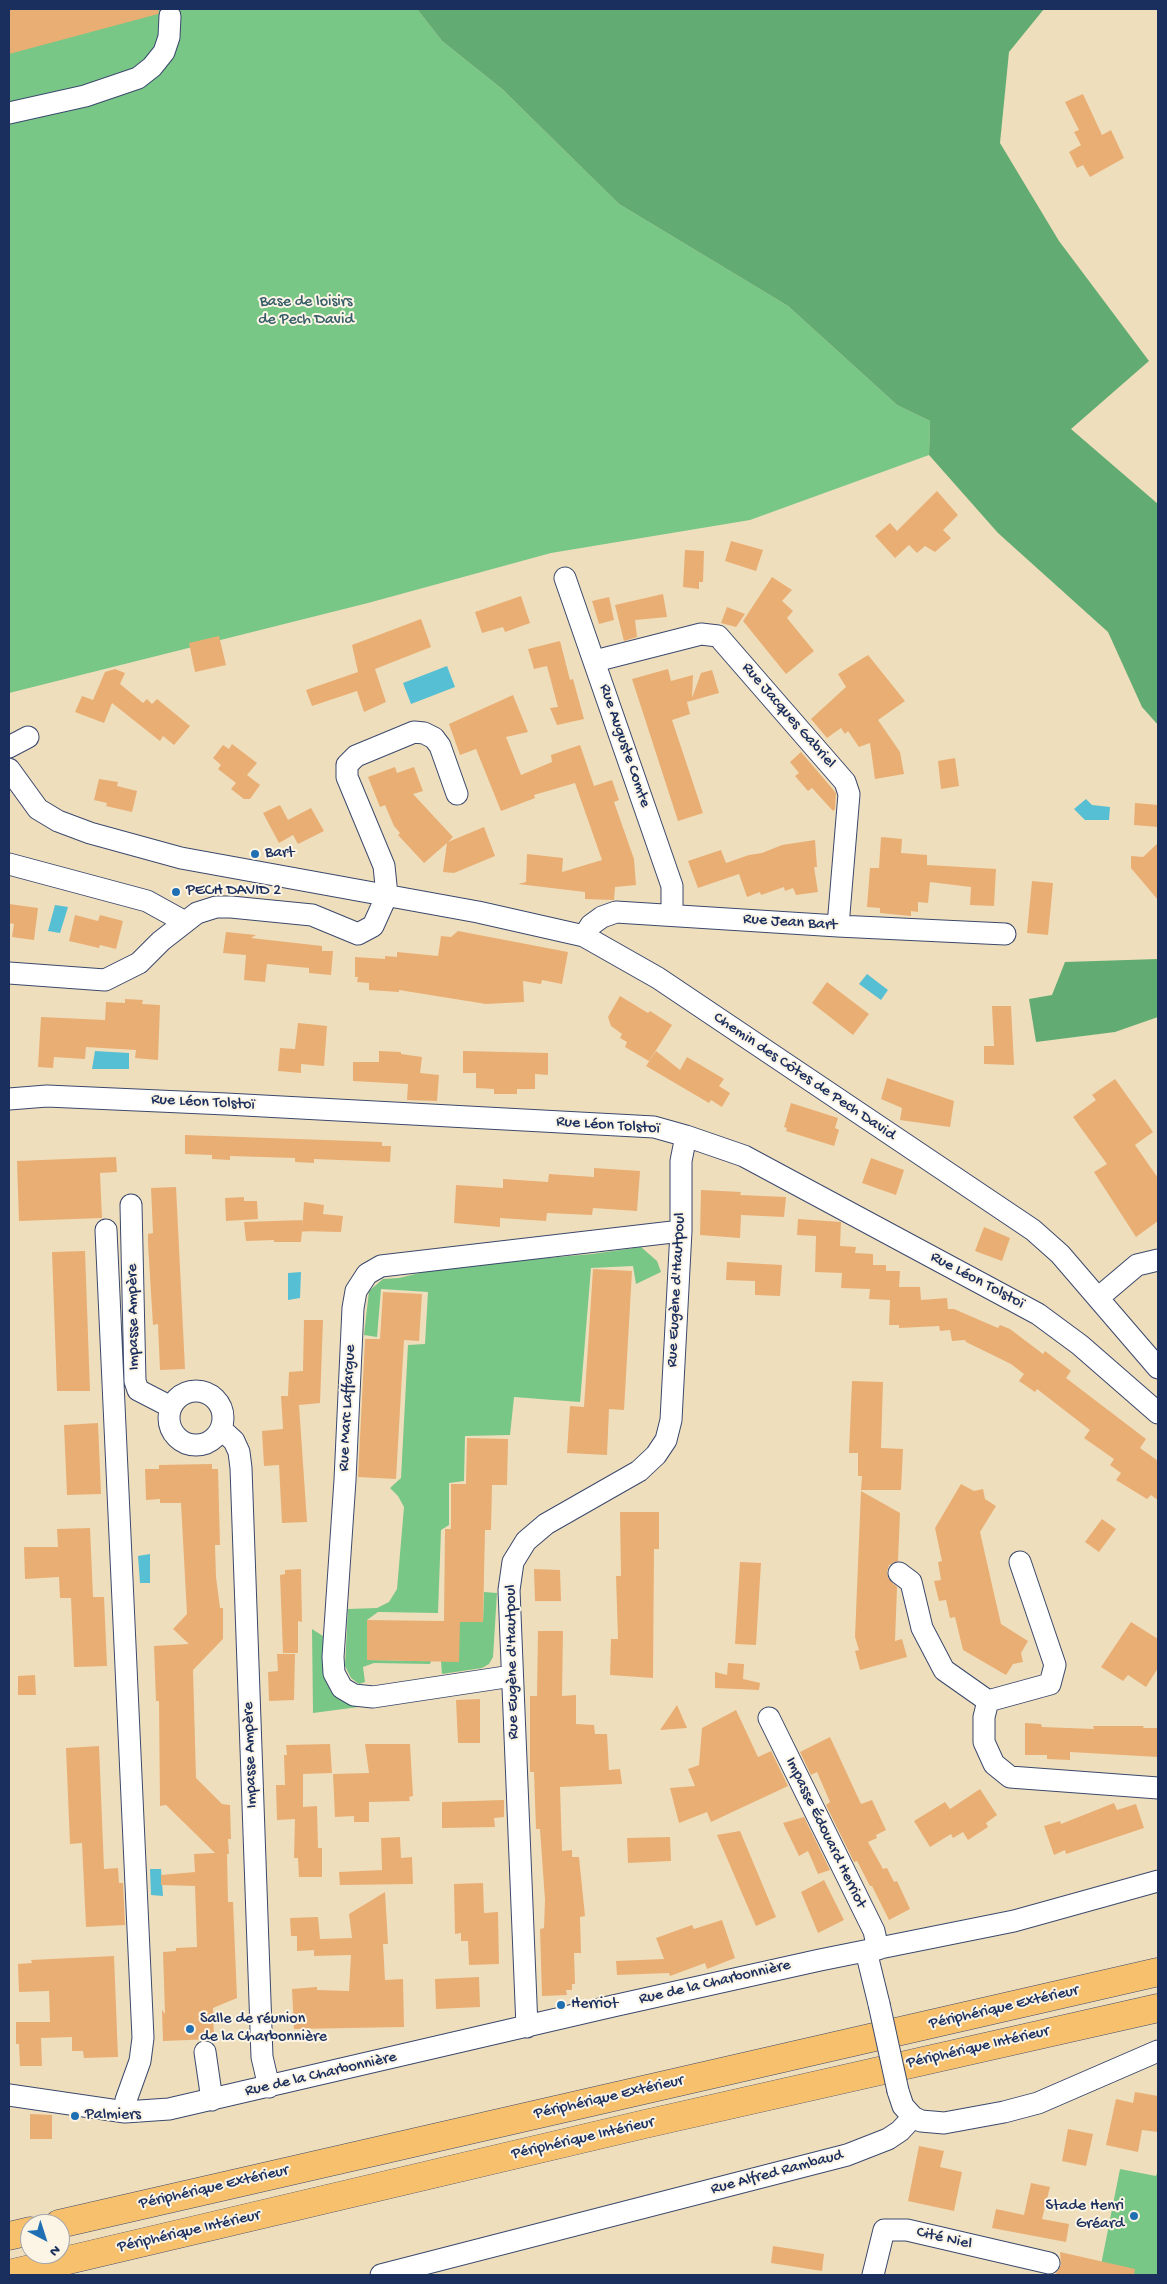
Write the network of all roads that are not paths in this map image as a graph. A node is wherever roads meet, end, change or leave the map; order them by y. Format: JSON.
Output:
{"nodes":[{"id":1,"x":170,"y":16,"type":"dead end"},
{"id":2,"x":9,"y":113,"type":"edge"},
{"id":3,"x":565,"y":578,"type":"dead end"},
{"id":4,"x":595,"y":661,"type":"junction"},
{"id":5,"x":28,"y":736,"type":"dead end"},
{"id":6,"x":9,"y":747,"type":"edge"},
{"id":7,"x":9,"y":769,"type":"edge"},
{"id":8,"x":457,"y":794,"type":"dead end"},
{"id":9,"x":9,"y":864,"type":"edge"},
{"id":10,"x":388,"y":895,"type":"junction"},
{"id":11,"x":672,"y":915,"type":"junction"},
{"id":12,"x":185,"y":922,"type":"junction"},
{"id":13,"x":838,"y":926,"type":"junction"},
{"id":14,"x":1005,"y":934,"type":"dead end"},
{"id":15,"x":584,"y":936,"type":"junction"},
{"id":16,"x":9,"y":973,"type":"edge"},
{"id":17,"x":9,"y":1099,"type":"edge"},
{"id":18,"x":686,"y":1136,"type":"junction"},
{"id":19,"x":131,"y":1205,"type":"dead end"},
{"id":20,"x":106,"y":1230,"type":"dead end"},
{"id":21,"x":681,"y":1231,"type":"junction"},
{"id":22,"x":1158,"y":1260,"type":"edge"},
{"id":23,"x":1098,"y":1298,"type":"junction"},
{"id":24,"x":1158,"y":1368,"type":"edge"},
{"id":25,"x":172,"y":1407,"type":"junction"},
{"id":26,"x":1158,"y":1413,"type":"edge"},
{"id":27,"x":221,"y":1429,"type":"junction"},
{"id":28,"x":1020,"y":1562,"type":"dead end"},
{"id":29,"x":899,"y":1573,"type":"dead end"},
{"id":30,"x":512,"y":1676,"type":"junction"},
{"id":31,"x":988,"y":1700,"type":"junction"},
{"id":32,"x":769,"y":1718,"type":"dead end"},
{"id":33,"x":1158,"y":1788,"type":"edge"},
{"id":34,"x":1158,"y":1881,"type":"edge"},
{"id":35,"x":872,"y":1950,"type":"junction"},
{"id":36,"x":1158,"y":1972,"type":"edge"},
{"id":37,"x":1158,"y":2008,"type":"edge"},
{"id":38,"x":527,"y":2027,"type":"junction"},
{"id":39,"x":1158,"y":2051,"type":"edge"},
{"id":40,"x":205,"y":2052,"type":"dead end"},
{"id":41,"x":269,"y":2087,"type":"junction"},
{"id":42,"x":9,"y":2095,"type":"edge"},
{"id":43,"x":212,"y":2100,"type":"junction"},
{"id":44,"x":125,"y":2112,"type":"junction"},
{"id":45,"x":913,"y":2117,"type":"junction"},
{"id":46,"x":70,"y":2221,"type":"edge"},
{"id":47,"x":1048,"y":2263,"type":"dead end"},
{"id":48,"x":9,"y":2274,"type":"edge"},
{"id":49,"x":381,"y":2275,"type":"edge"},
{"id":50,"x":873,"y":2275,"type":"edge"}],
"edges":[{"from":1,"to":2,"type":"street"},
{"from":3,"to":4,"type":"street","name":"Rue Auguste Comte"},
{"from":4,"to":11,"type":"street","name":"Rue Auguste Comte"},
{"from":4,"to":13,"type":"street","name":"Rue Jacques Gabriel"},
{"from":5,"to":6,"type":"street"},
{"from":7,"to":10,"type":"street","name":"Chemin des Côtes de Pech David"},
{"from":8,"to":10,"type":"street"},
{"from":9,"to":12,"type":"street"},
{"from":10,"to":12,"type":"street"},
{"from":10,"to":15,"type":"street","name":"Chemin des Côtes de Pech David"},
{"from":11,"to":13,"type":"street","name":"Rue Jean Bart"},
{"from":11,"to":15,"type":"street","name":"Rue Jean Bart"},
{"from":12,"to":16,"type":"street"},
{"from":13,"to":14,"type":"street","name":"Rue Jean Bart"},
{"from":15,"to":23,"type":"street","name":"Chemin des Côtes de Pech David"},
{"from":17,"to":18,"type":"street","name":"Rue Léon Tolstoï"},
{"from":18,"to":21,"type":"street","name":"Rue Eugène d'Hautpoul"},
{"from":18,"to":26,"type":"street","name":"Rue Léon Tolstoï"},
{"from":19,"to":25,"type":"street","name":"Impasse Ampère"},
{"from":20,"to":44,"type":"street"},
{"from":21,"to":30,"type":"street","name":"Rue Eugène d'Hautpoul"},
{"from":21,"to":30,"type":"street","name":"Rue Marc Laffargue"},
{"from":22,"to":23,"type":"street"},
{"from":23,"to":24,"type":"street","name":"Chemin des Côtes de Pech David"},
{"from":25,"to":27,"type":"street"},
{"from":25,"to":27,"type":"street"},
{"from":27,"to":41,"type":"street","name":"Impasse Ampère"},
{"from":28,"to":31,"type":"street"},
{"from":29,"to":31,"type":"street"},
{"from":30,"to":38,"type":"street","name":"Rue Eugène d'Hautpoul"},
{"from":31,"to":33,"type":"street"},
{"from":32,"to":35,"type":"street","name":"Impasse Édouard Herriot"},
{"from":34,"to":35,"type":"street","name":"Rue de la Charbonnière"},
{"from":35,"to":38,"type":"street","name":"Rue de la Charbonnière"},
{"from":35,"to":45,"type":"street","name":"Impasse Édouard Herriot","bridge":true},
{"from":36,"to":46,"type":"highway","name":"Périphérique Extérieur"},
{"from":37,"to":48,"type":"highway","name":"Périphérique Intérieur"},
{"from":38,"to":41,"type":"street","name":"Rue de la Charbonnière"},
{"from":39,"to":45,"type":"street"},
{"from":40,"to":43,"type":"street"},
{"from":41,"to":43,"type":"street","name":"Rue de la Charbonnière"},
{"from":42,"to":44,"type":"street","name":"Rue de la Charbonnière"},
{"from":43,"to":44,"type":"street","name":"Rue de la Charbonnière"},
{"from":45,"to":49,"type":"street","name":"Rue Alfred Rambaud"},
{"from":47,"to":50,"type":"street","name":"Cité Niel"}]}
